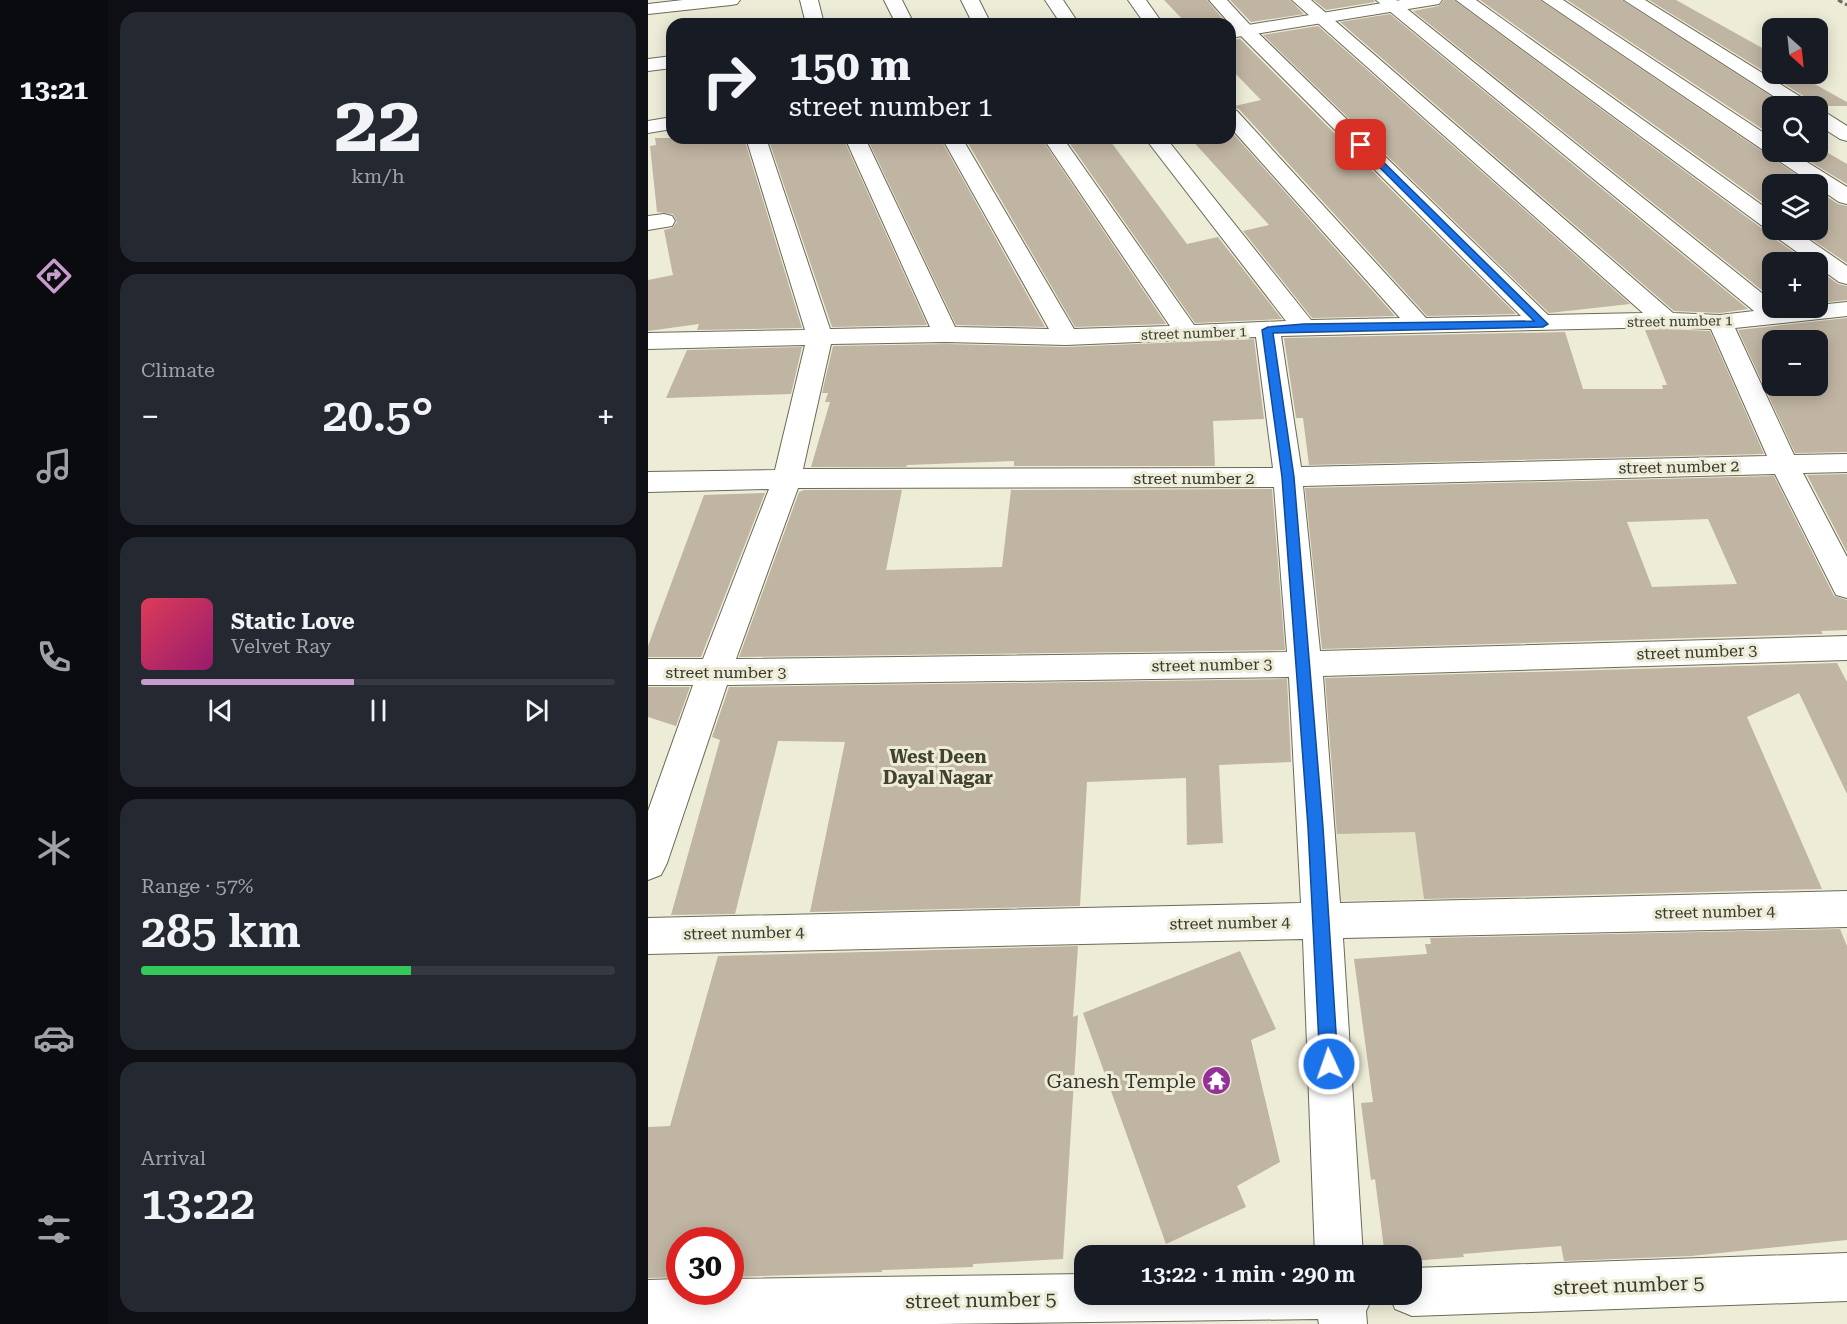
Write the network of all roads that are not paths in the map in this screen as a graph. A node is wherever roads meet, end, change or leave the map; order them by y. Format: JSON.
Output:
{"nodes":[{"id":1,"x":808,"y":0,"type":"edge"},
{"id":2,"x":893,"y":0,"type":"edge"},
{"id":3,"x":970,"y":0,"type":"edge"},
{"id":4,"x":1054,"y":0,"type":"edge"},
{"id":5,"x":1137,"y":0,"type":"edge"},
{"id":6,"x":1218,"y":0,"type":"edge"},
{"id":7,"x":1301,"y":0,"type":"edge"},
{"id":8,"x":1433,"y":0,"type":"edge"},
{"id":9,"x":1465,"y":0,"type":"edge"},
{"id":10,"x":1551,"y":0,"type":"edge"},
{"id":11,"x":1633,"y":0,"type":"edge"},
{"id":12,"x":1389,"y":3,"type":"edge"},
{"id":13,"x":734,"y":5,"type":"edge"},
{"id":14,"x":648,"y":9,"type":"edge"},
{"id":15,"x":813,"y":18,"type":"edge"},
{"id":16,"x":902,"y":18,"type":"edge"},
{"id":17,"x":979,"y":18,"type":"edge"},
{"id":18,"x":1066,"y":18,"type":"edge"},
{"id":19,"x":1150,"y":18,"type":"edge"},
{"id":20,"x":1229,"y":18,"type":"edge"},
{"id":21,"x":1320,"y":18,"type":"junction"},
{"id":22,"x":1238,"y":32,"type":"edge"},
{"id":23,"x":666,"y":63,"type":"edge"},
{"id":24,"x":648,"y":65,"type":"edge"},
{"id":25,"x":1786,"y":96,"type":"edge"},
{"id":26,"x":1236,"y":122,"type":"edge"},
{"id":27,"x":1828,"y":123,"type":"edge"},
{"id":28,"x":666,"y":124,"type":"edge"},
{"id":29,"x":648,"y":127,"type":"edge"},
{"id":30,"x":1847,"y":135,"type":"edge"},
{"id":31,"x":1762,"y":141,"type":"edge"},
{"id":32,"x":758,"y":144,"type":"edge"},
{"id":33,"x":858,"y":144,"type":"edge"},
{"id":34,"x":955,"y":144,"type":"edge"},
{"id":35,"x":1057,"y":144,"type":"edge"},
{"id":36,"x":1160,"y":144,"type":"edge"},
{"id":37,"x":1793,"y":162,"type":"edge"},
{"id":38,"x":1847,"y":197,"type":"edge"},
{"id":39,"x":1762,"y":215,"type":"edge"},
{"id":40,"x":1795,"y":240,"type":"edge"},
{"id":41,"x":1847,"y":277,"type":"edge"},
{"id":42,"x":1762,"y":306,"type":"edge"},
{"id":43,"x":1847,"y":309,"type":"edge"},
{"id":44,"x":1828,"y":311,"type":"edge"},
{"id":45,"x":1765,"y":318,"type":"edge"},
{"id":46,"x":1666,"y":320,"type":"junction"},
{"id":47,"x":1720,"y":322,"type":"junction"},
{"id":48,"x":1543,"y":324,"type":"junction"},
{"id":49,"x":1419,"y":325,"type":"junction"},
{"id":50,"x":1304,"y":328,"type":"junction"},
{"id":51,"x":1268,"y":330,"type":"junction"},
{"id":52,"x":946,"y":334,"type":"junction"},
{"id":53,"x":1188,"y":334,"type":"junction"},
{"id":54,"x":820,"y":337,"type":"junction"},
{"id":55,"x":1066,"y":337,"type":"junction"},
{"id":56,"x":648,"y":341,"type":"edge"},
{"id":57,"x":1847,"y":463,"type":"edge"},
{"id":58,"x":1785,"y":465,"type":"junction"},
{"id":59,"x":1288,"y":477,"type":"junction"},
{"id":60,"x":787,"y":479,"type":"junction"},
{"id":61,"x":648,"y":482,"type":"edge"},
{"id":62,"x":1847,"y":587,"type":"edge"},
{"id":63,"x":1847,"y":648,"type":"edge"},
{"id":64,"x":1303,"y":664,"type":"junction"},
{"id":65,"x":715,"y":671,"type":"junction"},
{"id":66,"x":648,"y":672,"type":"edge"},
{"id":67,"x":648,"y":863,"type":"edge"},
{"id":68,"x":1847,"y":909,"type":"edge"},
{"id":69,"x":1322,"y":921,"type":"junction"},
{"id":70,"x":648,"y":936,"type":"edge"},
{"id":71,"x":1338,"y":1245,"type":"edge"},
{"id":72,"x":1847,"y":1277,"type":"edge"},
{"id":73,"x":1422,"y":1292,"type":"edge"},
{"id":74,"x":1074,"y":1298,"type":"edge"},
{"id":75,"x":648,"y":1304,"type":"edge"},
{"id":76,"x":1342,"y":1305,"type":"edge"},
{"id":77,"x":1343,"y":1324,"type":"edge"}],
"edges":[{"from":1,"to":15,"type":"street"},
{"from":2,"to":16,"type":"street"},
{"from":3,"to":17,"type":"street"},
{"from":4,"to":18,"type":"street"},
{"from":5,"to":19,"type":"street"},
{"from":6,"to":20,"type":"street"},
{"from":7,"to":21,"type":"street"},
{"from":8,"to":12,"type":"street"},
{"from":9,"to":39,"type":"street"},
{"from":10,"to":31,"type":"street"},
{"from":11,"to":25,"type":"street"},
{"from":12,"to":21,"type":"street"},
{"from":12,"to":42,"type":"street"},
{"from":13,"to":14,"type":"street"},
{"from":21,"to":22,"type":"street"},
{"from":21,"to":46,"type":"street"},
{"from":22,"to":48,"type":"street"},
{"from":23,"to":24,"type":"street"},
{"from":26,"to":49,"type":"street"},
{"from":27,"to":30,"type":"street"},
{"from":28,"to":29,"type":"street"},
{"from":32,"to":54,"type":"street"},
{"from":33,"to":52,"type":"street"},
{"from":34,"to":55,"type":"street"},
{"from":35,"to":53,"type":"street"},
{"from":36,"to":50,"type":"street"},
{"from":37,"to":38,"type":"street"},
{"from":40,"to":41,"type":"street"},
{"from":43,"to":44,"type":"street","name":"street number 1"},
{"from":45,"to":47,"type":"street","name":"street number 1"},
{"from":46,"to":47,"type":"street","name":"street number 1"},
{"from":46,"to":48,"type":"street","name":"street number 1"},
{"from":47,"to":58,"type":"street"},
{"from":48,"to":49,"type":"street","name":"street number 1"},
{"from":49,"to":50,"type":"street","name":"street number 1"},
{"from":50,"to":51,"type":"street","name":"street number 1"},
{"from":51,"to":53,"type":"street","name":"street number 1"},
{"from":51,"to":59,"type":"street"},
{"from":52,"to":54,"type":"street","name":"street number 1"},
{"from":52,"to":55,"type":"street","name":"street number 1"},
{"from":53,"to":55,"type":"street","name":"street number 1"},
{"from":54,"to":56,"type":"street","name":"street number 1"},
{"from":54,"to":60,"type":"street"},
{"from":57,"to":58,"type":"street","name":"street number 2"},
{"from":58,"to":59,"type":"street","name":"street number 2"},
{"from":58,"to":62,"type":"street"},
{"from":59,"to":60,"type":"street","name":"street number 2"},
{"from":59,"to":64,"type":"street"},
{"from":60,"to":61,"type":"street","name":"street number 2"},
{"from":60,"to":65,"type":"street"},
{"from":63,"to":64,"type":"street","name":"street number 3"},
{"from":64,"to":65,"type":"street","name":"street number 3"},
{"from":64,"to":69,"type":"street"},
{"from":65,"to":66,"type":"street","name":"street number 3"},
{"from":65,"to":67,"type":"street"},
{"from":68,"to":69,"type":"street","name":"street number 4"},
{"from":69,"to":70,"type":"street","name":"street number 4"},
{"from":69,"to":71,"type":"street"},
{"from":72,"to":73,"type":"street","name":"street number 5"},
{"from":74,"to":75,"type":"street","name":"street number 5"},
{"from":76,"to":77,"type":"street"}]}
